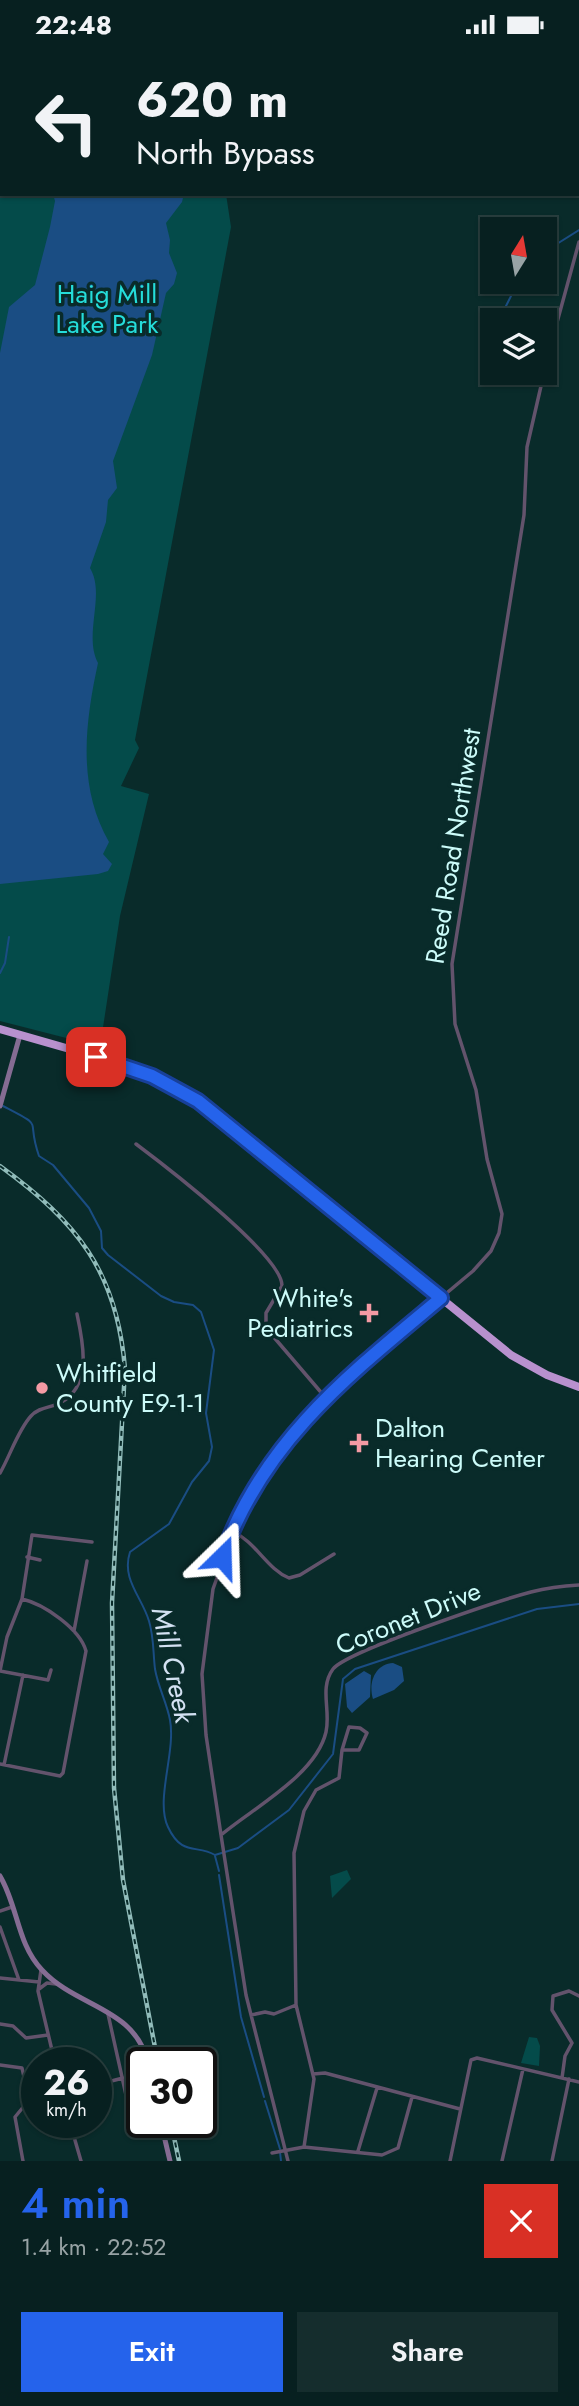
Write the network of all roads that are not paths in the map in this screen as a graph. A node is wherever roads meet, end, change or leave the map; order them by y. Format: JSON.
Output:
{"nodes":[{"id":1,"x":579,"y":242,"type":"edge"},
{"id":2,"x":557,"y":323,"type":"edge"},
{"id":3,"x":541,"y":385,"type":"edge"},
{"id":4,"x":0,"y":1029,"type":"edge"},
{"id":5,"x":20,"y":1035,"type":"junction"},
{"id":6,"x":0,"y":1106,"type":"edge"},
{"id":7,"x":136,"y":1144,"type":"dead end"},
{"id":8,"x":441,"y":1298,"type":"junction"},
{"id":9,"x":77,"y":1314,"type":"dead end"},
{"id":10,"x":579,"y":1387,"type":"edge"},
{"id":11,"x":325,"y":1397,"type":"junction"},
{"id":12,"x":0,"y":1473,"type":"edge"},
{"id":13,"x":232,"y":1531,"type":"junction"},
{"id":14,"x":92,"y":1542,"type":"dead end"},
{"id":15,"x":334,"y":1554,"type":"dead end"},
{"id":16,"x":27,"y":1557,"type":"junction"},
{"id":17,"x":40,"y":1560,"type":"dead end"},
{"id":18,"x":87,"y":1560,"type":"dead end"},
{"id":19,"x":579,"y":1585,"type":"edge"},
{"id":20,"x":22,"y":1599,"type":"junction"},
{"id":21,"x":74,"y":1631,"type":"junction"},
{"id":22,"x":51,"y":1670,"type":"dead end"},
{"id":23,"x":0,"y":1671,"type":"edge"},
{"id":24,"x":23,"y":1675,"type":"junction"},
{"id":25,"x":342,"y":1750,"type":"junction"},
{"id":26,"x":2,"y":1764,"type":"edge"},
{"id":27,"x":221,"y":1835,"type":"junction"},
{"id":28,"x":0,"y":1876,"type":"edge"},
{"id":29,"x":12,"y":1907,"type":"junction"},
{"id":30,"x":0,"y":1911,"type":"edge"},
{"id":31,"x":0,"y":1927,"type":"edge"},
{"id":32,"x":41,"y":1970,"type":"junction"},
{"id":33,"x":0,"y":1978,"type":"edge"},
{"id":34,"x":19,"y":1980,"type":"junction"},
{"id":35,"x":39,"y":1982,"type":"junction"},
{"id":36,"x":57,"y":1984,"type":"junction"},
{"id":37,"x":38,"y":1991,"type":"junction"},
{"id":38,"x":579,"y":1996,"type":"edge"},
{"id":39,"x":296,"y":2005,"type":"junction"},
{"id":40,"x":107,"y":2012,"type":"junction"},
{"id":41,"x":251,"y":2015,"type":"junction"},
{"id":42,"x":0,"y":2024,"type":"edge"},
{"id":43,"x":48,"y":2035,"type":"junction"},
{"id":44,"x":51,"y":2047,"type":"edge"},
{"id":45,"x":144,"y":2047,"type":"edge"},
{"id":46,"x":0,"y":2066,"type":"edge"},
{"id":47,"x":21,"y":2068,"type":"edge"},
{"id":48,"x":523,"y":2069,"type":"junction"},
{"id":49,"x":313,"y":2074,"type":"junction"},
{"id":50,"x":123,"y":2078,"type":"junction"},
{"id":51,"x":562,"y":2078,"type":"junction"},
{"id":52,"x":569,"y":2079,"type":"junction"},
{"id":53,"x":112,"y":2081,"type":"edge"},
{"id":54,"x":579,"y":2082,"type":"edge"},
{"id":55,"x":377,"y":2088,"type":"junction"},
{"id":56,"x":126,"y":2095,"type":"dead end"},
{"id":57,"x":412,"y":2097,"type":"junction"},
{"id":58,"x":460,"y":2109,"type":"junction"},
{"id":59,"x":21,"y":2110,"type":"edge"},
{"id":60,"x":74,"y":2138,"type":"edge"},
{"id":61,"x":165,"y":2138,"type":"edge"},
{"id":62,"x":304,"y":2147,"type":"junction"},
{"id":63,"x":287,"y":2150,"type":"junction"},
{"id":64,"x":358,"y":2151,"type":"junction"},
{"id":65,"x":272,"y":2153,"type":"dead end"},
{"id":66,"x":23,"y":2161,"type":"edge"},
{"id":67,"x":81,"y":2161,"type":"edge"},
{"id":68,"x":170,"y":2161,"type":"edge"},
{"id":69,"x":288,"y":2161,"type":"edge"},
{"id":70,"x":450,"y":2161,"type":"edge"},
{"id":71,"x":502,"y":2161,"type":"edge"},
{"id":72,"x":552,"y":2161,"type":"edge"}],
"edges":[{"from":1,"to":2,"type":"street","name":"Reed Road Northwest"},
{"from":3,"to":8,"type":"street","name":"Reed Road Northwest"},
{"from":4,"to":5,"type":"highway"},
{"from":5,"to":6,"type":"main road"},
{"from":5,"to":8,"type":"highway"},
{"from":7,"to":11,"type":"street"},
{"from":8,"to":10,"type":"highway"},
{"from":8,"to":11,"type":"street","name":"Reed Road Northwest"},
{"from":9,"to":12,"type":"street"},
{"from":11,"to":13,"type":"street","name":"Reed Road Northwest"},
{"from":13,"to":15,"type":"street"},
{"from":13,"to":27,"type":"street","name":"Reed Road Northwest"},
{"from":14,"to":16,"type":"street"},
{"from":16,"to":17,"type":"street"},
{"from":16,"to":20,"type":"street"},
{"from":18,"to":21,"type":"street"},
{"from":19,"to":27,"type":"street","name":"Coronet Drive"},
{"from":20,"to":21,"type":"street"},
{"from":20,"to":23,"type":"street"},
{"from":21,"to":26,"type":"street"},
{"from":22,"to":24,"type":"street"},
{"from":23,"to":24,"type":"street"},
{"from":24,"to":26,"type":"street"},
{"from":25,"to":25,"type":"street"},
{"from":25,"to":39,"type":"street"},
{"from":27,"to":41,"type":"street"},
{"from":28,"to":29,"type":"main road"},
{"from":29,"to":30,"type":"street"},
{"from":29,"to":32,"type":"main road"},
{"from":31,"to":34,"type":"street"},
{"from":32,"to":35,"type":"street"},
{"from":32,"to":36,"type":"main road"},
{"from":33,"to":34,"type":"street"},
{"from":34,"to":35,"type":"street"},
{"from":35,"to":37,"type":"street"},
{"from":36,"to":37,"type":"street"},
{"from":36,"to":40,"type":"main road"},
{"from":37,"to":43,"type":"street"},
{"from":38,"to":51,"type":"street"},
{"from":39,"to":41,"type":"street"},
{"from":39,"to":49,"type":"street"},
{"from":40,"to":45,"type":"main road"},
{"from":40,"to":50,"type":"street"},
{"from":41,"to":63,"type":"street"},
{"from":42,"to":43,"type":"street"},
{"from":43,"to":44,"type":"street"},
{"from":46,"to":47,"type":"street"},
{"from":48,"to":51,"type":"street"},
{"from":48,"to":58,"type":"street"},
{"from":48,"to":71,"type":"street"},
{"from":49,"to":55,"type":"street"},
{"from":49,"to":62,"type":"street"},
{"from":50,"to":53,"type":"street"},
{"from":50,"to":56,"type":"street"},
{"from":51,"to":52,"type":"street"},
{"from":52,"to":54,"type":"street"},
{"from":52,"to":72,"type":"street"},
{"from":55,"to":57,"type":"street"},
{"from":55,"to":64,"type":"street"},
{"from":57,"to":58,"type":"street"},
{"from":57,"to":64,"type":"street"},
{"from":58,"to":70,"type":"street"},
{"from":59,"to":66,"type":"street"},
{"from":60,"to":67,"type":"street"},
{"from":61,"to":68,"type":"main road"},
{"from":62,"to":63,"type":"street"},
{"from":62,"to":64,"type":"street"},
{"from":63,"to":65,"type":"street"},
{"from":63,"to":69,"type":"street"}]}
